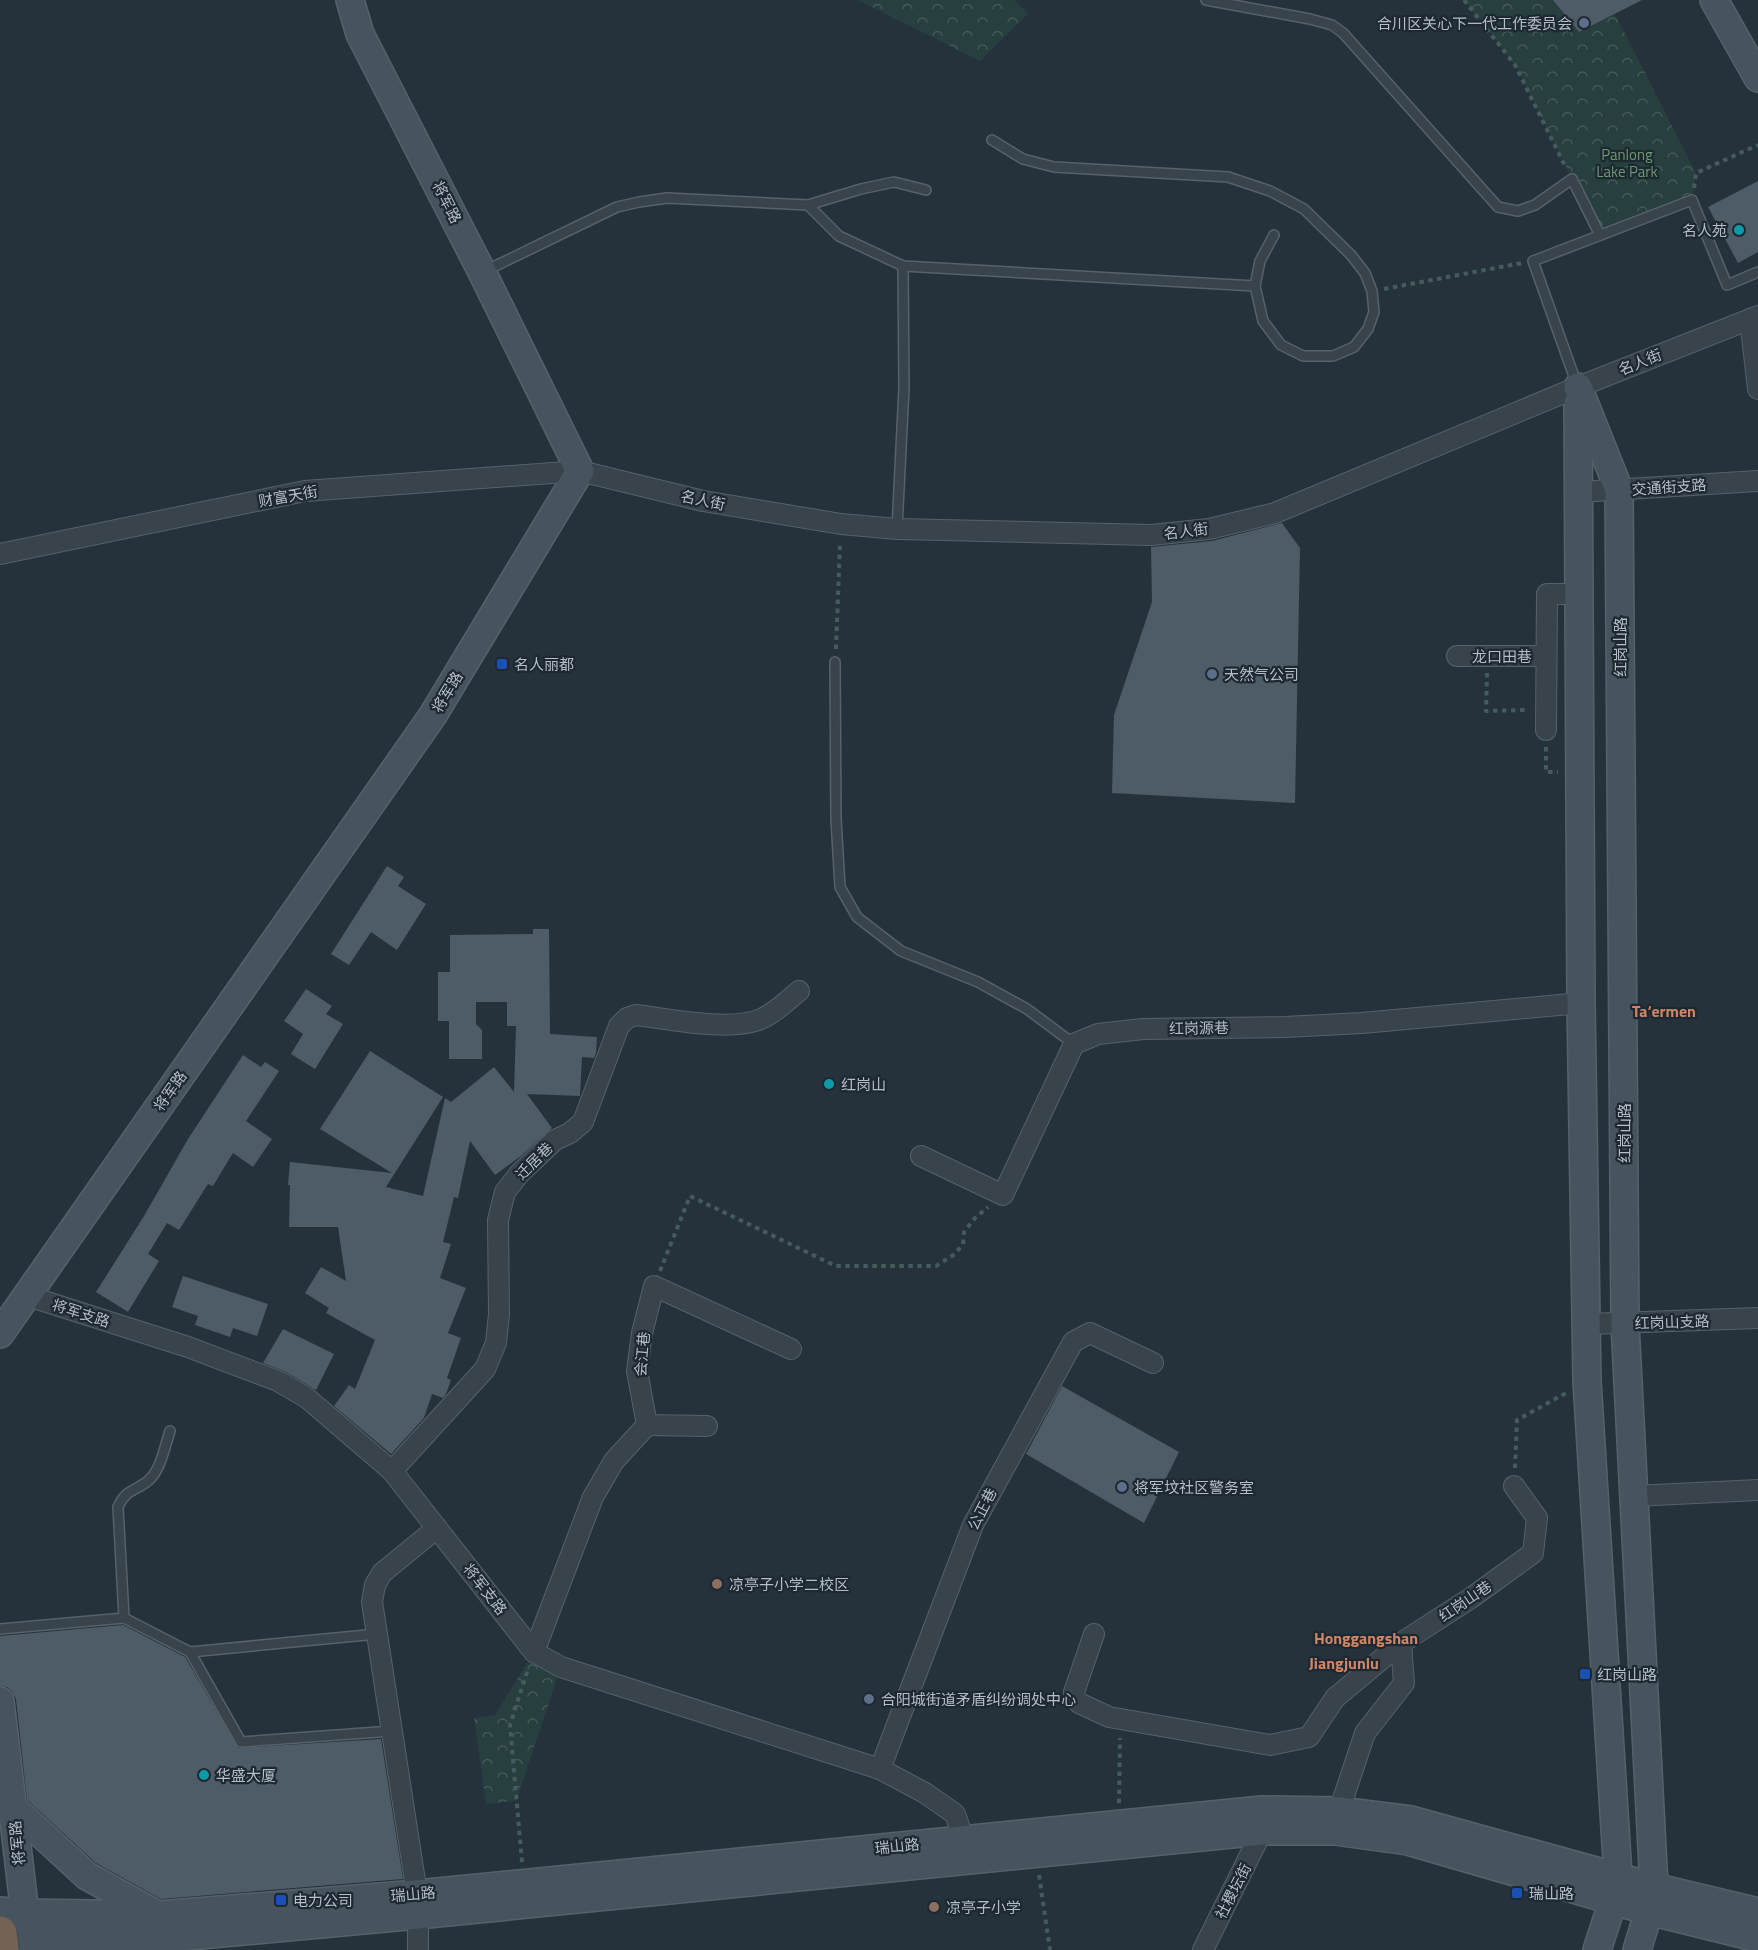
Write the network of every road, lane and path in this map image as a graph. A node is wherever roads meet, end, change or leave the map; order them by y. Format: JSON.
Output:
{"nodes":[{"id":1,"x":338,"y":0,"type":"edge"},
{"id":2,"x":350,"y":0,"type":"edge"},
{"id":3,"x":1206,"y":0,"type":"edge"},
{"id":4,"x":1464,"y":0,"type":"edge"},
{"id":5,"x":1714,"y":0,"type":"edge"},
{"id":6,"x":360,"y":34,"type":"junction"},
{"id":7,"x":1758,"y":78,"type":"edge"},
{"id":8,"x":992,"y":140,"type":"dead end"},
{"id":9,"x":1758,"y":145,"type":"edge"},
{"id":10,"x":1572,"y":179,"type":"junction"},
{"id":11,"x":926,"y":190,"type":"dead end"},
{"id":12,"x":1692,"y":200,"type":"junction"},
{"id":13,"x":808,"y":205,"type":"junction"},
{"id":14,"x":1274,"y":235,"type":"dead end"},
{"id":15,"x":1600,"y":235,"type":"junction"},
{"id":16,"x":1533,"y":261,"type":"junction"},
{"id":17,"x":903,"y":266,"type":"junction"},
{"id":18,"x":482,"y":272,"type":"junction"},
{"id":19,"x":1758,"y":272,"type":"edge"},
{"id":20,"x":1255,"y":286,"type":"junction"},
{"id":21,"x":1372,"y":291,"type":"junction"},
{"id":22,"x":1754,"y":318,"type":"edge"},
{"id":23,"x":1578,"y":387,"type":"junction"},
{"id":24,"x":1758,"y":389,"type":"edge"},
{"id":25,"x":580,"y":471,"type":"junction"},
{"id":26,"x":1758,"y":481,"type":"edge"},
{"id":27,"x":1619,"y":490,"type":"junction"},
{"id":28,"x":1579,"y":492,"type":"junction"},
{"id":29,"x":841,"y":524,"type":"junction"},
{"id":30,"x":897,"y":529,"type":"junction"},
{"id":31,"x":0,"y":554,"type":"edge"},
{"id":32,"x":1580,"y":594,"type":"junction"},
{"id":33,"x":1457,"y":656,"type":"dead end"},
{"id":34,"x":1487,"y":656,"type":"junction"},
{"id":35,"x":1546,"y":656,"type":"junction"},
{"id":36,"x":835,"y":662,"type":"joint"},
{"id":37,"x":1546,"y":720,"type":"junction"},
{"id":38,"x":1580,"y":772,"type":"junction"},
{"id":39,"x":799,"y":991,"type":"dead end"},
{"id":40,"x":1581,"y":1003,"type":"junction"},
{"id":41,"x":1074,"y":1044,"type":"junction"},
{"id":42,"x":921,"y":1156,"type":"dead end"},
{"id":43,"x":1002,"y":1195,"type":"junction"},
{"id":44,"x":654,"y":1286,"type":"junction"},
{"id":45,"x":28,"y":1296,"type":"junction"},
{"id":46,"x":1758,"y":1318,"type":"edge"},
{"id":47,"x":1587,"y":1324,"type":"junction"},
{"id":48,"x":1625,"y":1324,"type":"junction"},
{"id":49,"x":0,"y":1334,"type":"edge"},
{"id":50,"x":791,"y":1349,"type":"dead end"},
{"id":51,"x":1153,"y":1363,"type":"dead end"},
{"id":52,"x":1587,"y":1381,"type":"junction"},
{"id":53,"x":647,"y":1425,"type":"junction"},
{"id":54,"x":707,"y":1426,"type":"dead end"},
{"id":55,"x":170,"y":1431,"type":"dead end"},
{"id":56,"x":392,"y":1471,"type":"junction"},
{"id":57,"x":1514,"y":1486,"type":"joint"},
{"id":58,"x":1758,"y":1490,"type":"edge"},
{"id":59,"x":1634,"y":1496,"type":"junction"},
{"id":60,"x":437,"y":1528,"type":"junction"},
{"id":61,"x":124,"y":1618,"type":"junction"},
{"id":62,"x":0,"y":1629,"type":"edge"},
{"id":63,"x":377,"y":1634,"type":"junction"},
{"id":64,"x":1094,"y":1634,"type":"dead end"},
{"id":65,"x":1401,"y":1643,"type":"junction"},
{"id":66,"x":190,"y":1652,"type":"junction"},
{"id":67,"x":534,"y":1652,"type":"junction"},
{"id":68,"x":0,"y":1701,"type":"edge"},
{"id":69,"x":1120,"y":1719,"type":"junction"},
{"id":70,"x":392,"y":1731,"type":"junction"},
{"id":71,"x":880,"y":1769,"type":"junction"},
{"id":72,"x":13,"y":1808,"type":"junction"},
{"id":73,"x":1339,"y":1810,"type":"junction"},
{"id":74,"x":1119,"y":1824,"type":"junction"},
{"id":75,"x":1262,"y":1831,"type":"junction"},
{"id":76,"x":964,"y":1840,"type":"junction"},
{"id":77,"x":1036,"y":1853,"type":"junction"},
{"id":78,"x":524,"y":1883,"type":"junction"},
{"id":79,"x":1615,"y":1888,"type":"junction"},
{"id":80,"x":1652,"y":1899,"type":"junction"},
{"id":81,"x":417,"y":1905,"type":"junction"},
{"id":82,"x":1758,"y":1912,"type":"edge"},
{"id":83,"x":14,"y":1933,"type":"edge"},
{"id":84,"x":153,"y":1935,"type":"edge"},
{"id":85,"x":0,"y":1938,"type":"edge"},
{"id":86,"x":1758,"y":1938,"type":"edge"},
{"id":87,"x":418,"y":1950,"type":"edge"},
{"id":88,"x":1050,"y":1950,"type":"edge"},
{"id":89,"x":1203,"y":1950,"type":"edge"},
{"id":90,"x":1598,"y":1950,"type":"edge"},
{"id":91,"x":1637,"y":1950,"type":"edge"}],
"edges":[{"from":1,"to":6,"type":"main road"},
{"from":2,"to":6,"type":"main road","name":"将军路"},
{"from":3,"to":10,"type":"lane"},
{"from":4,"to":10,"type":"path"},
{"from":5,"to":7,"type":"main road"},
{"from":6,"to":18,"type":"main road","name":"将军路"},
{"from":8,"to":21,"type":"lane"},
{"from":9,"to":12,"type":"path"},
{"from":10,"to":15,"type":"lane"},
{"from":11,"to":13,"type":"lane"},
{"from":12,"to":15,"type":"lane"},
{"from":12,"to":19,"type":"lane"},
{"from":13,"to":17,"type":"lane"},
{"from":13,"to":18,"type":"lane"},
{"from":14,"to":20,"type":"lane"},
{"from":15,"to":16,"type":"lane"},
{"from":16,"to":21,"type":"path"},
{"from":16,"to":23,"type":"lane","name":"红岗山路"},
{"from":17,"to":20,"type":"lane"},
{"from":17,"to":30,"type":"lane"},
{"from":18,"to":25,"type":"main road","name":"将军路"},
{"from":20,"to":21,"type":"lane"},
{"from":22,"to":23,"type":"street","name":"名人街"},
{"from":22,"to":24,"type":"street"},
{"from":23,"to":27,"type":"main road","name":"红岗山路"},
{"from":23,"to":28,"type":"main road","name":"红岗山路"},
{"from":23,"to":30,"type":"street","name":"名人街"},
{"from":25,"to":29,"type":"street","name":"名人街"},
{"from":25,"to":31,"type":"street","name":"财富天街"},
{"from":25,"to":45,"type":"main road","name":"将军路"},
{"from":26,"to":27,"type":"street","name":"交通街支路"},
{"from":27,"to":28,"type":"street","name":"交通街支路"},
{"from":27,"to":48,"type":"main road","name":"红岗山路"},
{"from":28,"to":32,"type":"main road","name":"红岗山路"},
{"from":29,"to":30,"type":"street","name":"名人街"},
{"from":29,"to":36,"type":"path"},
{"from":32,"to":35,"type":"street","name":"龙口田巷"},
{"from":32,"to":38,"type":"main road","name":"红岗山路"},
{"from":33,"to":34,"type":"street","name":"龙口田巷"},
{"from":34,"to":35,"type":"street","name":"龙口田巷"},
{"from":34,"to":37,"type":"path"},
{"from":35,"to":37,"type":"street","name":"龙口田巷"},
{"from":36,"to":41,"type":"lane"},
{"from":37,"to":38,"type":"path"},
{"from":38,"to":40,"type":"main road","name":"红岗山路"},
{"from":39,"to":56,"type":"street","name":"迁居巷"},
{"from":40,"to":41,"type":"street","name":"红岗源巷"},
{"from":40,"to":47,"type":"main road","name":"红岗山路"},
{"from":41,"to":43,"type":"street"},
{"from":42,"to":43,"type":"street"},
{"from":43,"to":44,"type":"path"},
{"from":44,"to":50,"type":"street"},
{"from":44,"to":53,"type":"street","name":"会江巷"},
{"from":45,"to":49,"type":"main road","name":"将军路"},
{"from":45,"to":56,"type":"street","name":"将军支路"},
{"from":46,"to":48,"type":"street","name":"红岗山支路"},
{"from":47,"to":48,"type":"street","name":"红岗山支路"},
{"from":47,"to":52,"type":"main road","name":"红岗山路"},
{"from":48,"to":59,"type":"main road","name":"红岗山路"},
{"from":51,"to":71,"type":"street","name":"公正巷"},
{"from":52,"to":57,"type":"path"},
{"from":52,"to":79,"type":"main road","name":"红岗山路"},
{"from":53,"to":54,"type":"street"},
{"from":53,"to":67,"type":"street"},
{"from":55,"to":61,"type":"lane"},
{"from":56,"to":60,"type":"street","name":"将军支路"},
{"from":57,"to":65,"type":"street","name":"红岗山巷"},
{"from":58,"to":59,"type":"street"},
{"from":59,"to":80,"type":"main road","name":"红岗山路"},
{"from":60,"to":63,"type":"street"},
{"from":60,"to":67,"type":"street","name":"将军支路"},
{"from":61,"to":62,"type":"lane"},
{"from":61,"to":66,"type":"lane"},
{"from":63,"to":66,"type":"lane"},
{"from":63,"to":70,"type":"street"},
{"from":64,"to":69,"type":"street","name":"红岗山巷"},
{"from":65,"to":69,"type":"street","name":"红岗山巷"},
{"from":65,"to":73,"type":"street"},
{"from":66,"to":70,"type":"lane"},
{"from":67,"to":71,"type":"street","name":"将军支路"},
{"from":67,"to":78,"type":"path"},
{"from":68,"to":72,"type":"main road","name":"将军路"},
{"from":69,"to":74,"type":"path"},
{"from":70,"to":81,"type":"street"},
{"from":71,"to":76,"type":"street","name":"将军支路"},
{"from":72,"to":83,"type":"main road","name":"将军路"},
{"from":72,"to":84,"type":"main road"},
{"from":73,"to":74,"type":"main road","name":"瑞山路"},
{"from":73,"to":79,"type":"main road","name":"瑞山路"},
{"from":74,"to":76,"type":"main road","name":"瑞山路"},
{"from":75,"to":77,"type":"main road","name":"瑞山路"},
{"from":75,"to":79,"type":"main road","name":"瑞山路"},
{"from":75,"to":89,"type":"street","name":"社稷坛街"},
{"from":76,"to":78,"type":"main road","name":"瑞山路"},
{"from":77,"to":81,"type":"main road","name":"瑞山路"},
{"from":77,"to":88,"type":"path"},
{"from":78,"to":81,"type":"main road","name":"瑞山路"},
{"from":79,"to":80,"type":"main road","name":"瑞山路"},
{"from":79,"to":90,"type":"main road"},
{"from":80,"to":82,"type":"main road","name":"瑞山路"},
{"from":80,"to":86,"type":"main road","name":"瑞山路"},
{"from":80,"to":91,"type":"main road"},
{"from":81,"to":84,"type":"main road","name":"瑞山路"},
{"from":81,"to":87,"type":"street"},
{"from":83,"to":84,"type":"main road","name":"瑞山路"},
{"from":83,"to":85,"type":"main road","name":"瑞山路"}]}
